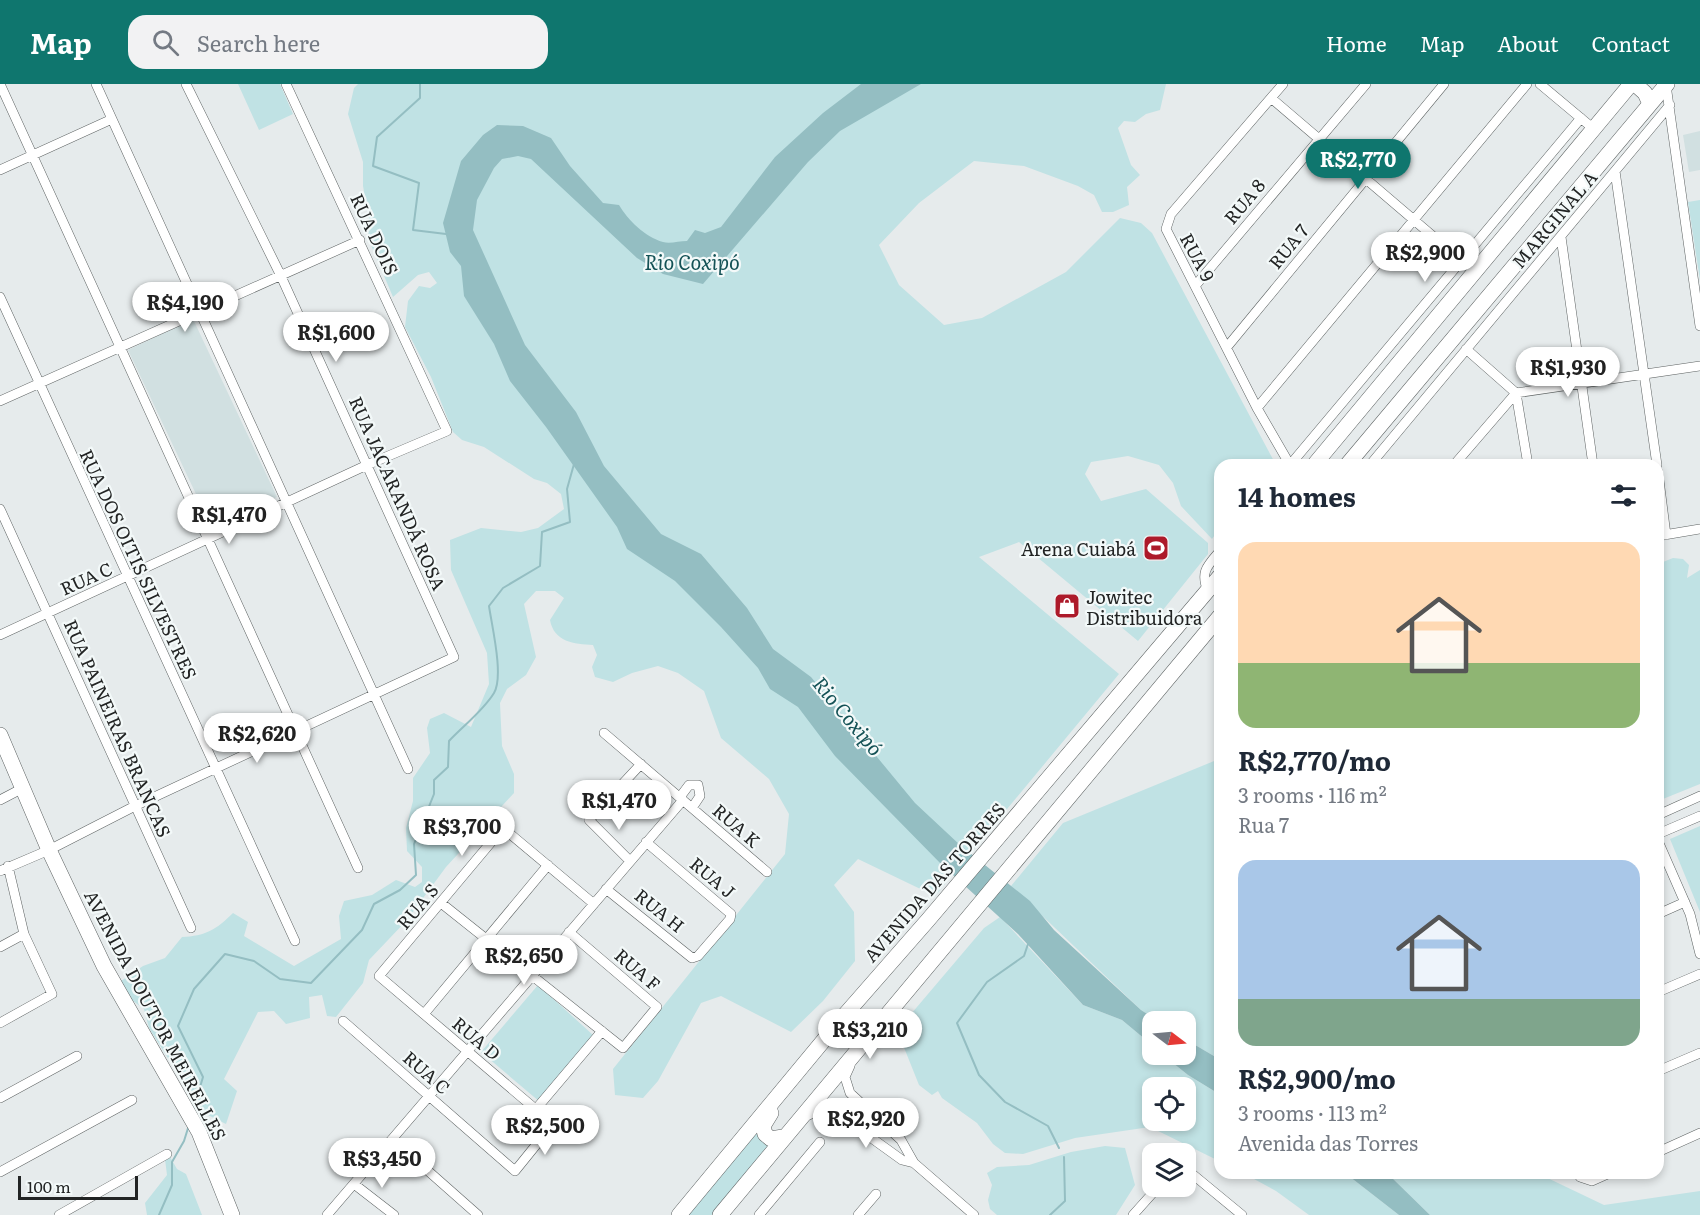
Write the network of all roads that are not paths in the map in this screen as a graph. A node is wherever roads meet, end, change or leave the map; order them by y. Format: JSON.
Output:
{"nodes":[{"id":1,"x":0,"y":84,"type":"edge"},
{"id":2,"x":96,"y":84,"type":"edge"},
{"id":3,"x":186,"y":84,"type":"edge"},
{"id":4,"x":286,"y":84,"type":"edge"},
{"id":5,"x":1283,"y":84,"type":"edge"},
{"id":6,"x":1366,"y":84,"type":"edge"},
{"id":7,"x":1444,"y":84,"type":"edge"},
{"id":8,"x":1527,"y":84,"type":"edge"},
{"id":9,"x":1540,"y":84,"type":"edge"},
{"id":10,"x":1631,"y":84,"type":"edge"},
{"id":11,"x":1635,"y":84,"type":"edge"},
{"id":12,"x":1666,"y":84,"type":"edge"},
{"id":13,"x":1271,"y":98,"type":"junction"},
{"id":14,"x":1650,"y":104,"type":"junction"},
{"id":15,"x":1670,"y":105,"type":"junction"},
{"id":16,"x":1581,"y":118,"type":"junction"},
{"id":17,"x":112,"y":119,"type":"junction"},
{"id":18,"x":1595,"y":130,"type":"junction"},
{"id":19,"x":1318,"y":138,"type":"junction"},
{"id":20,"x":33,"y":154,"type":"junction"},
{"id":21,"x":0,"y":170,"type":"edge"},
{"id":22,"x":1615,"y":171,"type":"junction"},
{"id":23,"x":1365,"y":178,"type":"junction"},
{"id":24,"x":1414,"y":220,"type":"junction"},
{"id":25,"x":1561,"y":237,"type":"junction"},
{"id":26,"x":360,"y":240,"type":"junction"},
{"id":27,"x":1462,"y":261,"type":"junction"},
{"id":28,"x":280,"y":274,"type":"junction"},
{"id":29,"x":1195,"y":286,"type":"junction"},
{"id":30,"x":0,"y":297,"type":"edge"},
{"id":31,"x":200,"y":312,"type":"junction"},
{"id":32,"x":1700,"y":326,"type":"edge"},
{"id":33,"x":1227,"y":347,"type":"junction"},
{"id":34,"x":120,"y":348,"type":"junction"},
{"id":35,"x":1466,"y":349,"type":"junction"},
{"id":36,"x":1700,"y":366,"type":"edge"},
{"id":37,"x":1645,"y":375,"type":"junction"},
{"id":38,"x":1581,"y":382,"type":"junction"},
{"id":39,"x":39,"y":383,"type":"junction"},
{"id":40,"x":1516,"y":393,"type":"junction"},
{"id":41,"x":0,"y":401,"type":"edge"},
{"id":42,"x":1257,"y":408,"type":"junction"},
{"id":43,"x":447,"y":431,"type":"joint"},
{"id":44,"x":1287,"y":459,"type":"edge"},
{"id":45,"x":1295,"y":459,"type":"edge"},
{"id":46,"x":1319,"y":459,"type":"edge"},
{"id":47,"x":1352,"y":459,"type":"edge"},
{"id":48,"x":1375,"y":459,"type":"edge"},
{"id":49,"x":1459,"y":459,"type":"edge"},
{"id":50,"x":1527,"y":459,"type":"edge"},
{"id":51,"x":1592,"y":459,"type":"edge"},
{"id":52,"x":1656,"y":459,"type":"edge"},
{"id":53,"x":367,"y":465,"type":"junction"},
{"id":54,"x":288,"y":503,"type":"junction"},
{"id":55,"x":0,"y":508,"type":"edge"},
{"id":56,"x":1700,"y":529,"type":"edge"},
{"id":57,"x":1664,"y":536,"type":"edge"},
{"id":58,"x":207,"y":540,"type":"junction"},
{"id":59,"x":1214,"y":558,"type":"edge"},
{"id":60,"x":127,"y":578,"type":"junction"},
{"id":61,"x":1214,"y":584,"type":"edge"},
{"id":62,"x":1208,"y":591,"type":"junction"},
{"id":63,"x":48,"y":613,"type":"junction"},
{"id":64,"x":1214,"y":623,"type":"edge"},
{"id":65,"x":0,"y":635,"type":"edge"},
{"id":66,"x":376,"y":693,"type":"junction"},
{"id":67,"x":295,"y":733,"type":"junction"},
{"id":68,"x":604,"y":733,"type":"dead end"},
{"id":69,"x":0,"y":735,"type":"edge"},
{"id":70,"x":641,"y":764,"type":"junction"},
{"id":71,"x":215,"y":768,"type":"junction"},
{"id":72,"x":408,"y":769,"type":"dead end"},
{"id":73,"x":23,"y":788,"type":"junction"},
{"id":74,"x":1700,"y":796,"type":"edge"},
{"id":75,"x":681,"y":799,"type":"junction"},
{"id":76,"x":0,"y":800,"type":"edge"},
{"id":77,"x":135,"y":806,"type":"junction"},
{"id":78,"x":692,"y":808,"type":"junction"},
{"id":79,"x":1664,"y":812,"type":"edge"},
{"id":80,"x":1700,"y":816,"type":"edge"},
{"id":81,"x":1664,"y":831,"type":"edge"},
{"id":82,"x":646,"y":843,"type":"junction"},
{"id":83,"x":49,"y":850,"type":"junction"},
{"id":84,"x":1664,"y":855,"type":"edge"},
{"id":85,"x":630,"y":861,"type":"junction"},
{"id":86,"x":548,"y":866,"type":"junction"},
{"id":87,"x":358,"y":868,"type":"dead end"},
{"id":88,"x":4,"y":869,"type":"edge"},
{"id":89,"x":766,"y":872,"type":"dead end"},
{"id":90,"x":606,"y":889,"type":"junction"},
{"id":91,"x":1685,"y":902,"type":"junction"},
{"id":92,"x":441,"y":903,"type":"junction"},
{"id":93,"x":594,"y":904,"type":"junction"},
{"id":94,"x":1664,"y":911,"type":"edge"},
{"id":95,"x":191,"y":928,"type":"dead end"},
{"id":96,"x":569,"y":932,"type":"junction"},
{"id":97,"x":24,"y":934,"type":"junction"},
{"id":98,"x":486,"y":939,"type":"junction"},
{"id":99,"x":296,"y":941,"type":"dead end"},
{"id":100,"x":0,"y":947,"type":"edge"},
{"id":101,"x":1700,"y":954,"type":"edge"},
{"id":102,"x":692,"y":957,"type":"joint"},
{"id":103,"x":1700,"y":974,"type":"edge"},
{"id":104,"x":532,"y":975,"type":"junction"},
{"id":105,"x":379,"y":976,"type":"joint"},
{"id":106,"x":1664,"y":989,"type":"edge"},
{"id":107,"x":423,"y":1014,"type":"junction"},
{"id":108,"x":843,"y":1017,"type":"junction"},
{"id":109,"x":343,"y":1021,"type":"dead end"},
{"id":110,"x":0,"y":1023,"type":"edge"},
{"id":111,"x":602,"y":1031,"type":"junction"},
{"id":112,"x":872,"y":1031,"type":"junction"},
{"id":113,"x":467,"y":1051,"type":"junction"},
{"id":114,"x":1700,"y":1053,"type":"edge"},
{"id":115,"x":77,"y":1056,"type":"dead end"},
{"id":116,"x":1664,"y":1068,"type":"edge"},
{"id":117,"x":429,"y":1096,"type":"junction"},
{"id":118,"x":0,"y":1098,"type":"edge"},
{"id":119,"x":132,"y":1100,"type":"dead end"},
{"id":120,"x":536,"y":1109,"type":"junction"},
{"id":121,"x":553,"y":1124,"type":"joint"},
{"id":122,"x":1700,"y":1133,"type":"edge"},
{"id":123,"x":783,"y":1137,"type":"junction"},
{"id":124,"x":392,"y":1139,"type":"junction"},
{"id":125,"x":820,"y":1142,"type":"dead end"},
{"id":126,"x":1664,"y":1149,"type":"edge"},
{"id":127,"x":167,"y":1154,"type":"dead end"},
{"id":128,"x":914,"y":1163,"type":"junction"},
{"id":129,"x":0,"y":1172,"type":"edge"},
{"id":130,"x":1196,"y":1177,"type":"edge"},
{"id":131,"x":354,"y":1184,"type":"junction"},
{"id":132,"x":876,"y":1194,"type":"dead end"},
{"id":133,"x":1150,"y":1197,"type":"edge"},
{"id":134,"x":960,"y":1210,"type":"edge"},
{"id":135,"x":1238,"y":1213,"type":"edge"},
{"id":136,"x":59,"y":1215,"type":"edge"},
{"id":137,"x":232,"y":1215,"type":"edge"},
{"id":138,"x":327,"y":1215,"type":"edge"},
{"id":139,"x":394,"y":1215,"type":"edge"},
{"id":140,"x":478,"y":1215,"type":"edge"},
{"id":141,"x":679,"y":1215,"type":"edge"},
{"id":142,"x":720,"y":1215,"type":"edge"},
{"id":143,"x":759,"y":1215,"type":"edge"},
{"id":144,"x":858,"y":1215,"type":"edge"},
{"id":145,"x":974,"y":1215,"type":"edge"},
{"id":146,"x":1133,"y":1215,"type":"edge"}],
"edges":[{"from":1,"to":20,"type":"street"},
{"from":2,"to":17,"type":"street"},
{"from":3,"to":28,"type":"street","name":"RUA JACARANDÁ ROSA"},
{"from":4,"to":26,"type":"street","name":"RUA DOIS"},
{"from":5,"to":13,"type":"street","name":"RUA 9"},
{"from":6,"to":19,"type":"street","name":"RUA 8"},
{"from":7,"to":23,"type":"street","name":"RUA 7"},
{"from":8,"to":24,"type":"street"},
{"from":9,"to":16,"type":"street"},
{"from":10,"to":18,"type":"main road"},
{"from":11,"to":14,"type":"main road"},
{"from":12,"to":14,"type":"main road"},
{"from":12,"to":15,"type":"street"},
{"from":13,"to":19,"type":"street"},
{"from":13,"to":29,"type":"street","name":"RUA 9"},
{"from":14,"to":47,"type":"main road"},
{"from":15,"to":22,"type":"street","name":"MARGINAL A"},
{"from":15,"to":32,"type":"street"},
{"from":16,"to":18,"type":"street"},
{"from":16,"to":27,"type":"street"},
{"from":17,"to":20,"type":"street"},
{"from":17,"to":31,"type":"street"},
{"from":18,"to":46,"type":"main road"},
{"from":19,"to":23,"type":"street"},
{"from":19,"to":29,"type":"street","name":"RUA 8"},
{"from":20,"to":21,"type":"street"},
{"from":20,"to":34,"type":"street"},
{"from":22,"to":25,"type":"street","name":"MARGINAL A"},
{"from":22,"to":37,"type":"street"},
{"from":23,"to":24,"type":"street"},
{"from":23,"to":33,"type":"street","name":"RUA 7"},
{"from":24,"to":27,"type":"street"},
{"from":24,"to":42,"type":"street"},
{"from":25,"to":35,"type":"street","name":"MARGINAL A"},
{"from":25,"to":38,"type":"street"},
{"from":26,"to":28,"type":"street"},
{"from":26,"to":43,"type":"street","name":"RUA DOIS"},
{"from":27,"to":45,"type":"street"},
{"from":28,"to":31,"type":"street"},
{"from":28,"to":53,"type":"street","name":"RUA JACARANDÁ ROSA"},
{"from":29,"to":33,"type":"street","name":"RUA 9"},
{"from":30,"to":39,"type":"street","name":"RUA DOS OITIS SILVESTRES"},
{"from":31,"to":34,"type":"street"},
{"from":31,"to":54,"type":"street"},
{"from":33,"to":42,"type":"street","name":"RUA 9"},
{"from":34,"to":39,"type":"street"},
{"from":34,"to":58,"type":"street"},
{"from":35,"to":40,"type":"street"},
{"from":35,"to":48,"type":"street","name":"MARGINAL A"},
{"from":36,"to":37,"type":"street"},
{"from":37,"to":38,"type":"street"},
{"from":37,"to":52,"type":"street"},
{"from":38,"to":40,"type":"street"},
{"from":38,"to":51,"type":"street"},
{"from":39,"to":41,"type":"street"},
{"from":39,"to":60,"type":"street","name":"RUA DOS OITIS SILVESTRES"},
{"from":40,"to":49,"type":"street"},
{"from":40,"to":50,"type":"street"},
{"from":42,"to":44,"type":"street","name":"RUA 9"},
{"from":43,"to":53,"type":"street","name":"RUA C"},
{"from":53,"to":54,"type":"street","name":"RUA C"},
{"from":53,"to":66,"type":"street","name":"RUA JACARANDÁ ROSA"},
{"from":54,"to":58,"type":"street","name":"RUA C"},
{"from":54,"to":66,"type":"street"},
{"from":55,"to":63,"type":"street","name":"RUA PAINEIRAS BRANCAS"},
{"from":56,"to":57,"type":"street"},
{"from":58,"to":60,"type":"street","name":"RUA C"},
{"from":58,"to":67,"type":"street"},
{"from":59,"to":62,"type":"street"},
{"from":60,"to":63,"type":"street","name":"RUA C"},
{"from":60,"to":71,"type":"street","name":"RUA DOS OITIS SILVESTRES"},
{"from":61,"to":62,"type":"main road","name":"AVENIDA DAS TORRES"},
{"from":62,"to":108,"type":"main road","name":"AVENIDA DAS TORRES"},
{"from":63,"to":65,"type":"street","name":"RUA C"},
{"from":63,"to":77,"type":"street","name":"RUA PAINEIRAS BRANCAS"},
{"from":64,"to":112,"type":"main road"},
{"from":66,"to":67,"type":"street"},
{"from":66,"to":72,"type":"street"},
{"from":67,"to":71,"type":"street"},
{"from":67,"to":87,"type":"street"},
{"from":68,"to":70,"type":"street","name":"RUA K"},
{"from":69,"to":73,"type":"main road","name":"AVENIDA DOUTOR MEIRELLES"},
{"from":70,"to":75,"type":"street","name":"RUA K"},
{"from":70,"to":85,"type":"street"},
{"from":71,"to":77,"type":"street"},
{"from":71,"to":99,"type":"street","name":"RUA DOS OITIS SILVESTRES"},
{"from":73,"to":76,"type":"street"},
{"from":73,"to":83,"type":"main road","name":"AVENIDA DOUTOR MEIRELLES"},
{"from":74,"to":79,"type":"street"},
{"from":75,"to":78,"type":"street","name":"RUA K"},
{"from":75,"to":78,"type":"street"},
{"from":75,"to":82,"type":"street"},
{"from":77,"to":83,"type":"street"},
{"from":77,"to":95,"type":"street","name":"RUA PAINEIRAS BRANCAS"},
{"from":78,"to":89,"type":"street","name":"RUA K"},
{"from":80,"to":81,"type":"street"},
{"from":82,"to":85,"type":"street"},
{"from":82,"to":102,"type":"street","name":"RUA J"},
{"from":83,"to":88,"type":"street"},
{"from":83,"to":137,"type":"main road","name":"AVENIDA DOUTOR MEIRELLES"},
{"from":84,"to":91,"type":"street"},
{"from":85,"to":90,"type":"street"},
{"from":86,"to":92,"type":"street","name":"RUA S"},
{"from":86,"to":93,"type":"street"},
{"from":86,"to":98,"type":"street"},
{"from":88,"to":97,"type":"street"},
{"from":90,"to":93,"type":"street"},
{"from":90,"to":102,"type":"street","name":"RUA H"},
{"from":91,"to":94,"type":"street"},
{"from":91,"to":101,"type":"street"},
{"from":92,"to":98,"type":"street"},
{"from":92,"to":105,"type":"street","name":"RUA S"},
{"from":93,"to":96,"type":"street"},
{"from":96,"to":104,"type":"street"},
{"from":96,"to":111,"type":"street","name":"RUA F"},
{"from":97,"to":100,"type":"street"},
{"from":97,"to":110,"type":"street"},
{"from":98,"to":104,"type":"street"},
{"from":98,"to":107,"type":"street"},
{"from":103,"to":106,"type":"street"},
{"from":104,"to":111,"type":"street"},
{"from":104,"to":113,"type":"street"},
{"from":105,"to":107,"type":"street","name":"RUA D"},
{"from":107,"to":113,"type":"street","name":"RUA D"},
{"from":108,"to":123,"type":"main road"},
{"from":108,"to":141,"type":"main road","name":"AVENIDA DAS TORRES"},
{"from":109,"to":117,"type":"street","name":"RUA C"},
{"from":111,"to":120,"type":"street"},
{"from":112,"to":123,"type":"main road"},
{"from":112,"to":128,"type":"street"},
{"from":113,"to":117,"type":"street"},
{"from":113,"to":120,"type":"street","name":"RUA D"},
{"from":114,"to":116,"type":"street"},
{"from":115,"to":118,"type":"street"},
{"from":117,"to":121,"type":"street","name":"RUA C"},
{"from":117,"to":124,"type":"street"},
{"from":119,"to":129,"type":"street"},
{"from":120,"to":121,"type":"street","name":"RUA D"},
{"from":122,"to":126,"type":"street"},
{"from":123,"to":128,"type":"street"},
{"from":123,"to":142,"type":"main road"},
{"from":124,"to":131,"type":"street"},
{"from":124,"to":140,"type":"street"},
{"from":125,"to":143,"type":"street"},
{"from":127,"to":136,"type":"street"},
{"from":128,"to":134,"type":"street"},
{"from":130,"to":135,"type":"street"},
{"from":131,"to":138,"type":"street"},
{"from":131,"to":139,"type":"street"},
{"from":132,"to":144,"type":"street"},
{"from":133,"to":146,"type":"street"},
{"from":134,"to":145,"type":"street"}]}
